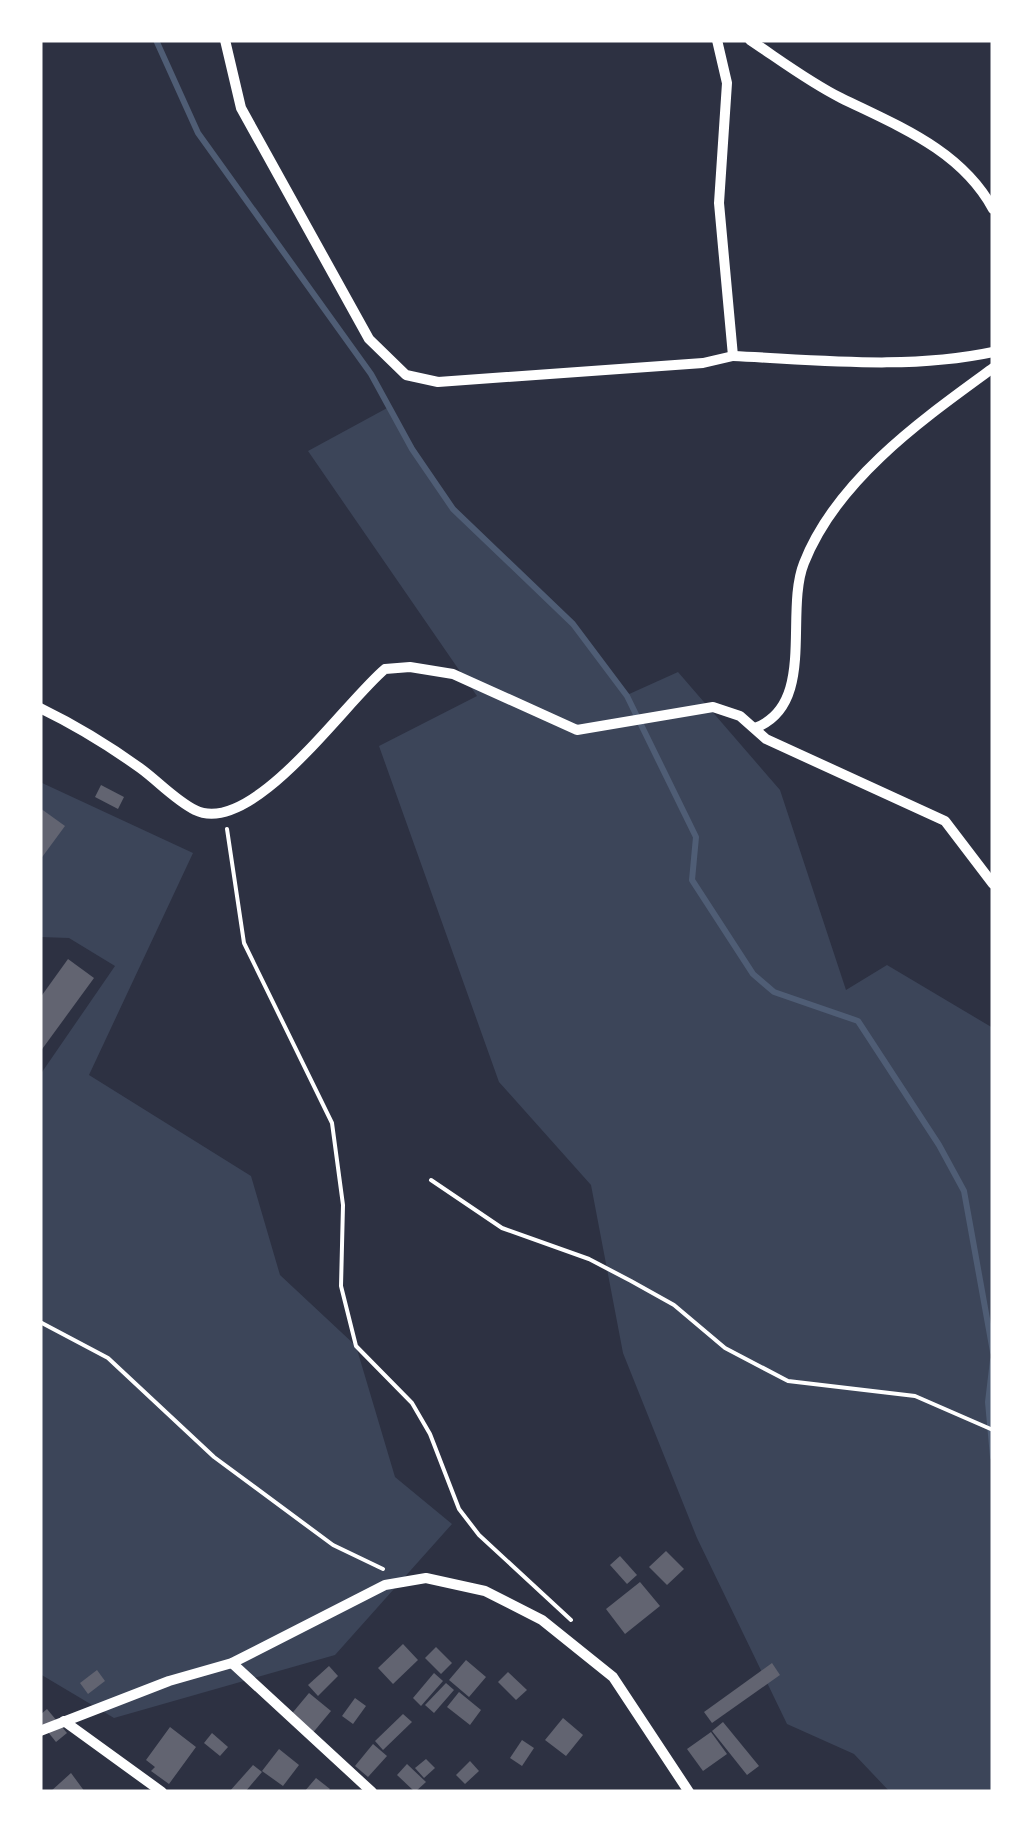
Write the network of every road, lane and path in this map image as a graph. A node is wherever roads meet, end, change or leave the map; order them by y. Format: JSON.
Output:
{"nodes":[{"id":1,"x":225,"y":40,"type":"edge"},
{"id":2,"x":717,"y":40,"type":"edge"},
{"id":3,"x":750,"y":40,"type":"edge"},
{"id":4,"x":993,"y":209,"type":"edge"},
{"id":5,"x":993,"y":352,"type":"edge"},
{"id":6,"x":733,"y":356,"type":"junction"},
{"id":7,"x":993,"y":368,"type":"edge"},
{"id":8,"x":40,"y":708,"type":"edge"},
{"id":9,"x":755,"y":728,"type":"junction"},
{"id":10,"x":225,"y":815,"type":"junction"},
{"id":11,"x":993,"y":884,"type":"edge"},
{"id":12,"x":431,"y":1180,"type":"dead end"},
{"id":13,"x":40,"y":1322,"type":"edge"},
{"id":14,"x":993,"y":1430,"type":"edge"},
{"id":15,"x":391,"y":1571,"type":"dead end"},
{"id":16,"x":573,"y":1622,"type":"dead end"},
{"id":17,"x":232,"y":1663,"type":"junction"},
{"id":18,"x":64,"y":1721,"type":"junction"},
{"id":19,"x":40,"y":1731,"type":"edge"},
{"id":20,"x":162,"y":1792,"type":"edge"},
{"id":21,"x":372,"y":1792,"type":"edge"},
{"id":22,"x":689,"y":1792,"type":"edge"}],
"edges":[{"from":1,"to":6,"type":"street"},
{"from":2,"to":6,"type":"street"},
{"from":3,"to":4,"type":"street"},
{"from":5,"to":6,"type":"street"},
{"from":7,"to":9,"type":"street"},
{"from":8,"to":10,"type":"street"},
{"from":9,"to":10,"type":"street"},
{"from":9,"to":11,"type":"street"},
{"from":10,"to":16,"type":"path"},
{"from":12,"to":14,"type":"path"},
{"from":13,"to":15,"type":"path"},
{"from":17,"to":18,"type":"street"},
{"from":17,"to":21,"type":"street"},
{"from":17,"to":22,"type":"street"},
{"from":18,"to":19,"type":"street"},
{"from":18,"to":20,"type":"street"}]}
